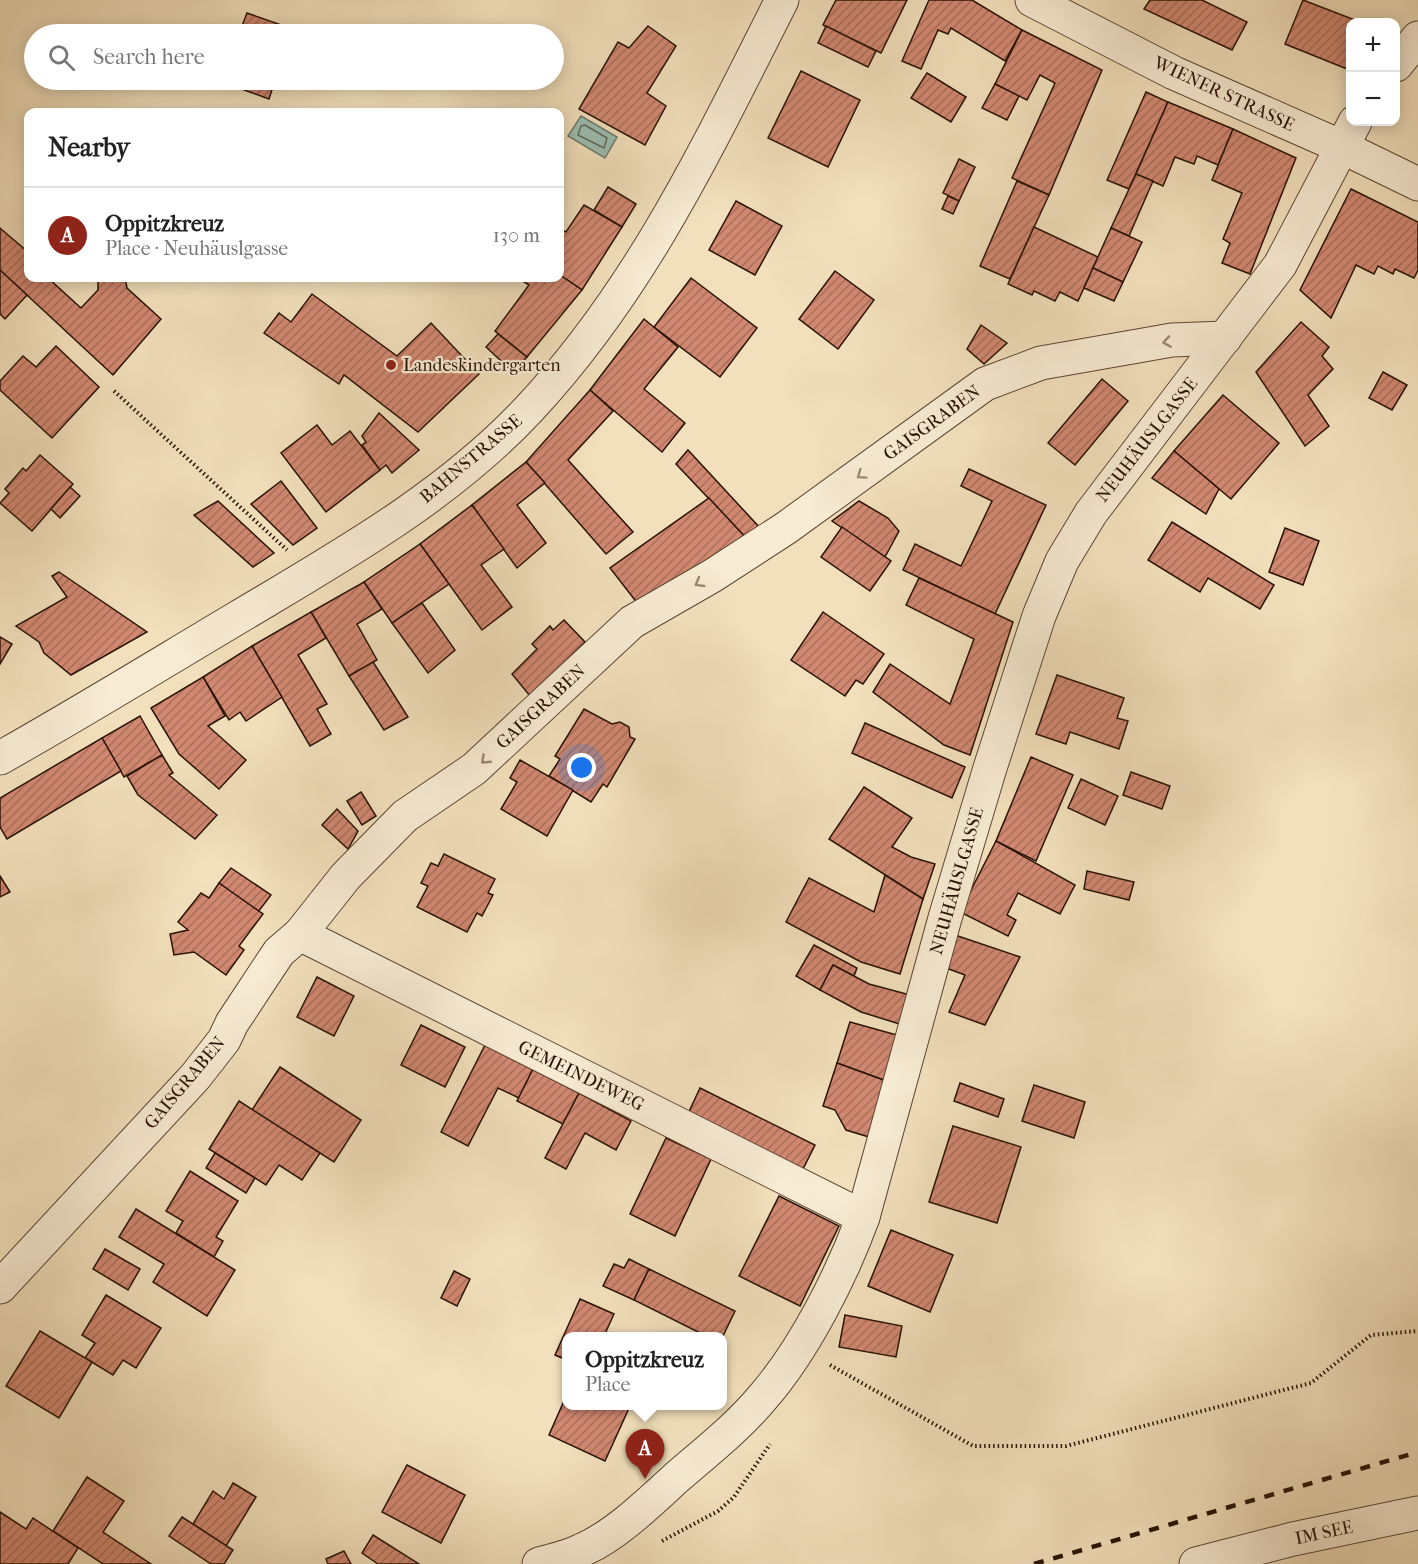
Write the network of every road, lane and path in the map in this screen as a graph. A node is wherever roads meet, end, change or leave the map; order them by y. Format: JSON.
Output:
{"nodes":[{"id":1,"x":782,"y":0,"type":"edge"},
{"id":2,"x":1032,"y":0,"type":"edge"},
{"id":3,"x":1418,"y":38,"type":"edge"},
{"id":4,"x":1400,"y":59,"type":"edge"},
{"id":5,"x":1348,"y":134,"type":"edge"},
{"id":6,"x":1418,"y":184,"type":"edge"},
{"id":7,"x":1225,"y":338,"type":"junction"},
{"id":8,"x":114,"y":391,"type":"dead end"},
{"id":9,"x":310,"y":575,"type":"junction"},
{"id":10,"x":8,"y":744,"type":"edge"},
{"id":11,"x":300,"y":934,"type":"junction"},
{"id":12,"x":863,"y":1217,"type":"junction"},
{"id":13,"x":0,"y":1287,"type":"edge"},
{"id":14,"x":1418,"y":1331,"type":"edge"},
{"id":15,"x":822,"y":1360,"type":"dead end"},
{"id":16,"x":1418,"y":1513,"type":"edge"},
{"id":17,"x":538,"y":1564,"type":"edge"},
{"id":18,"x":1196,"y":1564,"type":"edge"}],
"edges":[{"from":1,"to":9,"type":"street","name":"BAHNSTRASSE"},
{"from":2,"to":5,"type":"street","name":"WIENER STRASSE"},
{"from":3,"to":4,"type":"street"},
{"from":5,"to":6,"type":"street","name":"WIENER STRASSE"},
{"from":5,"to":7,"type":"street","name":"NEUHÄUSLGASSE"},
{"from":7,"to":11,"type":"street","name":"GAISGRABEN","one_way":true},
{"from":7,"to":12,"type":"street","name":"NEUHÄUSLGASSE"},
{"from":8,"to":9,"type":"path"},
{"from":9,"to":10,"type":"street","name":"BAHNSTRASSE"},
{"from":11,"to":12,"type":"street","name":"GEMEINDEWEG"},
{"from":11,"to":13,"type":"street","name":"GAISGRABEN"},
{"from":12,"to":17,"type":"street","name":"NEUHÄUSLGASSE"},
{"from":14,"to":15,"type":"path"},
{"from":16,"to":18,"type":"street","name":"IM SEE"}]}
